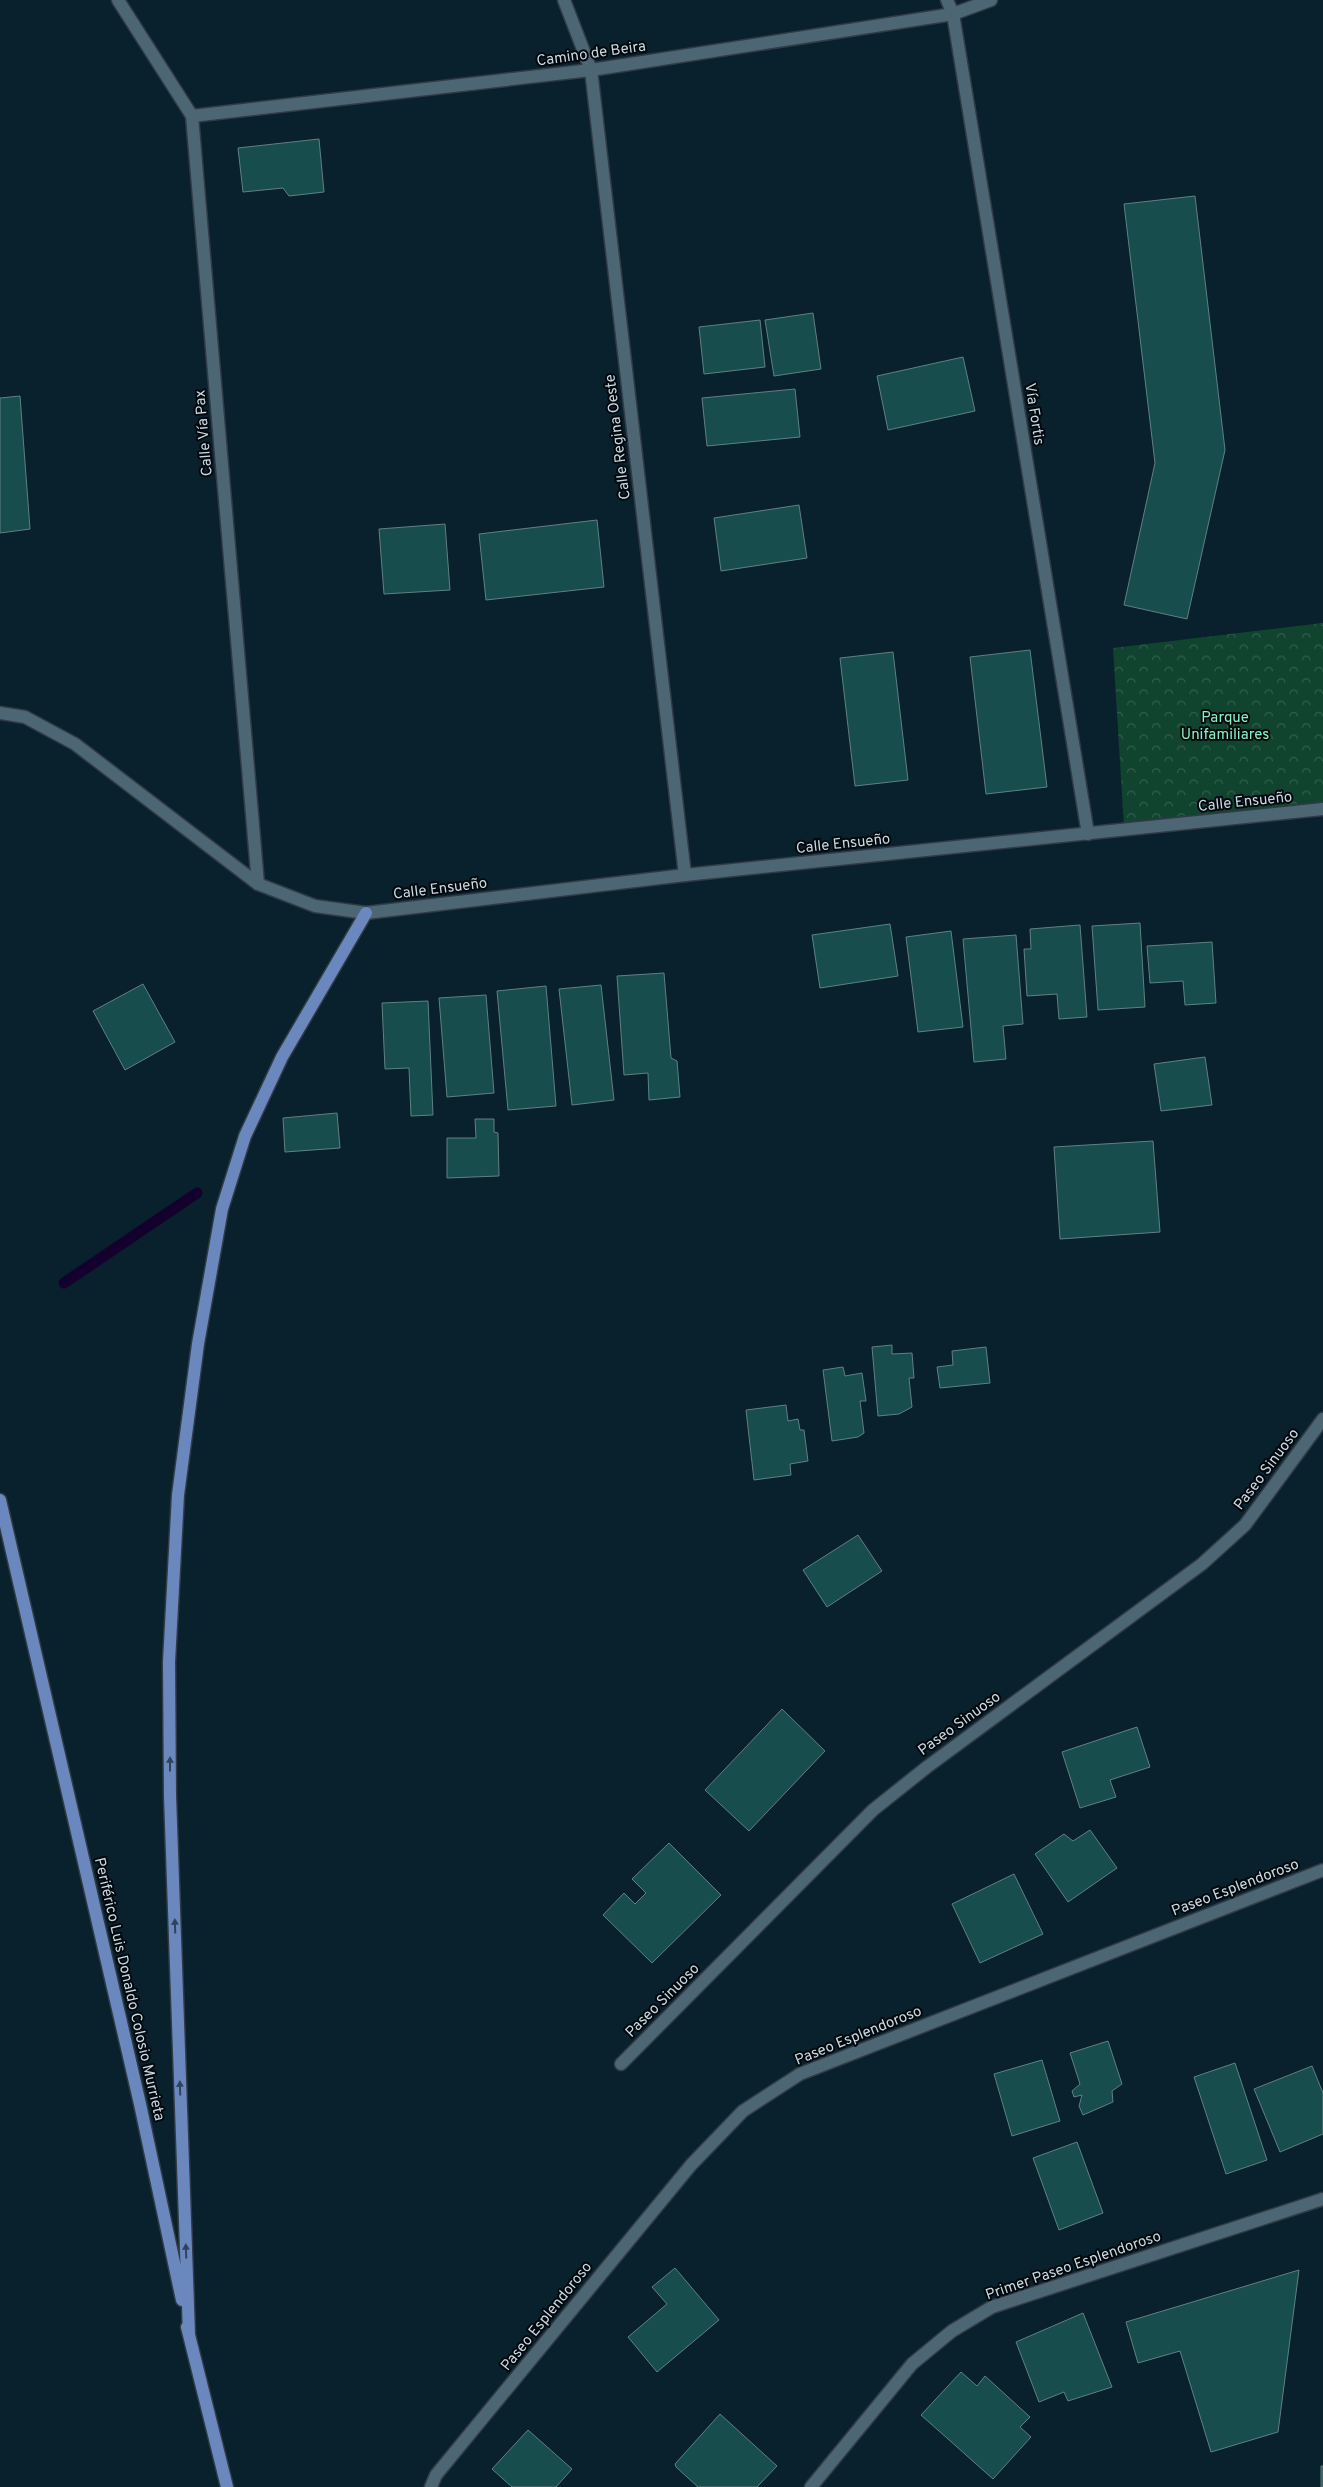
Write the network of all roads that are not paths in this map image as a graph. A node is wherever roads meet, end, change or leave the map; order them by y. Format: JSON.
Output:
{"nodes":[{"id":1,"x":118,"y":0,"type":"edge"},
{"id":2,"x":564,"y":0,"type":"edge"},
{"id":3,"x":947,"y":0,"type":"edge"},
{"id":4,"x":991,"y":0,"type":"edge"},
{"id":5,"x":953,"y":14,"type":"junction"},
{"id":6,"x":591,"y":70,"type":"junction"},
{"id":7,"x":192,"y":116,"type":"junction"},
{"id":8,"x":0,"y":713,"type":"edge"},
{"id":9,"x":1323,"y":809,"type":"edge"},
{"id":10,"x":1088,"y":834,"type":"junction"},
{"id":11,"x":684,"y":875,"type":"junction"},
{"id":12,"x":258,"y":884,"type":"junction"},
{"id":13,"x":366,"y":913,"type":"junction"},
{"id":14,"x":1323,"y":1419,"type":"edge"},
{"id":15,"x":0,"y":1500,"type":"edge"},
{"id":16,"x":1323,"y":1870,"type":"edge"},
{"id":17,"x":621,"y":2064,"type":"dead end"},
{"id":18,"x":1323,"y":2199,"type":"edge"},
{"id":19,"x":189,"y":2334,"type":"junction"},
{"id":20,"x":433,"y":2481,"type":"edge"},
{"id":21,"x":227,"y":2487,"type":"edge"},
{"id":22,"x":811,"y":2487,"type":"edge"}],
"edges":[{"from":1,"to":7,"type":"street","name":"Calle Vía Pax"},
{"from":2,"to":6,"type":"street","name":"Calle Regina Oeste"},
{"from":3,"to":5,"type":"street","name":"Vía Fortis"},
{"from":4,"to":5,"type":"street","name":"Camino de Beira"},
{"from":5,"to":6,"type":"street","name":"Camino de Beira"},
{"from":5,"to":10,"type":"street","name":"Vía Fortis"},
{"from":6,"to":7,"type":"street","name":"Camino de Beira"},
{"from":6,"to":11,"type":"street","name":"Calle Regina Oeste"},
{"from":7,"to":12,"type":"street","name":"Calle Vía Pax"},
{"from":8,"to":12,"type":"street","name":"Calle Ensueño"},
{"from":9,"to":10,"type":"street","name":"Calle Ensueño"},
{"from":10,"to":11,"type":"street","name":"Calle Ensueño"},
{"from":11,"to":13,"type":"street","name":"Calle Ensueño"},
{"from":12,"to":13,"type":"street","name":"Calle Ensueño"},
{"from":19,"to":13,"type":"main road","one_way":true},
{"from":14,"to":17,"type":"street","name":"Paseo Sinuoso"},
{"from":15,"to":19,"type":"main road","name":"Periférico Luis Donaldo Colosio Murrieta"},
{"from":16,"to":20,"type":"street","name":"Paseo Esplendoroso"},
{"from":18,"to":22,"type":"street","name":"Primer Paseo Esplendoroso"},
{"from":19,"to":21,"type":"main road","name":"Periférico Luis Donaldo Colosio Murrieta"}]}
